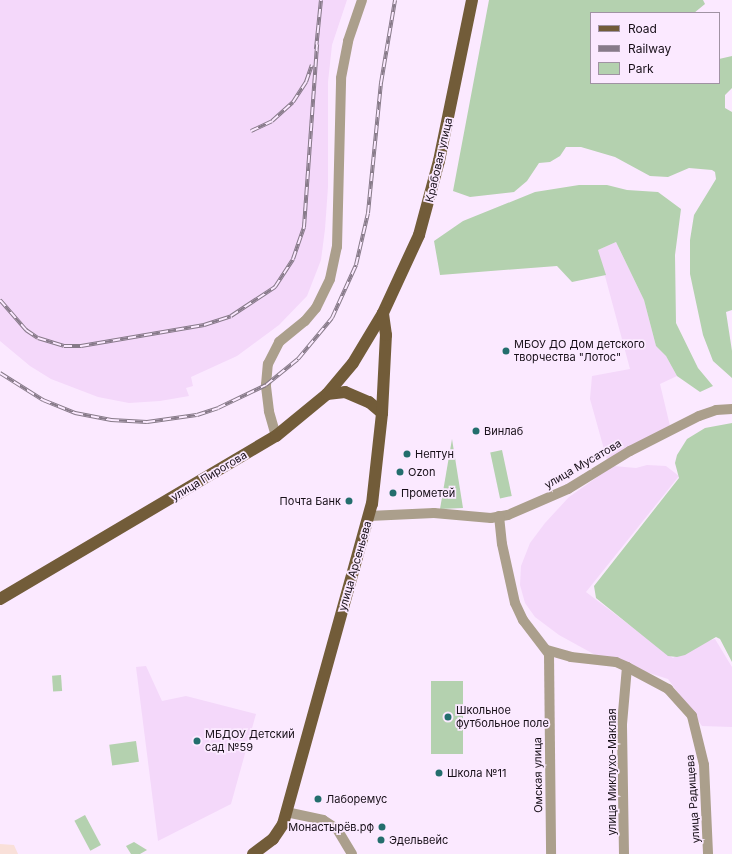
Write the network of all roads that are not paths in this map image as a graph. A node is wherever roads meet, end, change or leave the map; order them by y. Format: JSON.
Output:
{"nodes":[{"id":1,"x":362,"y":0,"type":"edge"},
{"id":2,"x":472,"y":0,"type":"edge"},
{"id":3,"x":383,"y":313,"type":"junction"},
{"id":4,"x":327,"y":394,"type":"junction"},
{"id":5,"x":732,"y":409,"type":"edge"},
{"id":6,"x":382,"y":412,"type":"junction"},
{"id":7,"x":276,"y":436,"type":"junction"},
{"id":8,"x":369,"y":516,"type":"junction"},
{"id":9,"x":499,"y":516,"type":"junction"},
{"id":10,"x":0,"y":599,"type":"edge"},
{"id":11,"x":547,"y":650,"type":"junction"},
{"id":12,"x":627,"y":667,"type":"junction"},
{"id":13,"x":286,"y":812,"type":"junction"},
{"id":14,"x":253,"y":854,"type":"edge"},
{"id":15,"x":352,"y":854,"type":"edge"},
{"id":16,"x":551,"y":854,"type":"edge"},
{"id":17,"x":624,"y":854,"type":"edge"},
{"id":18,"x":708,"y":854,"type":"edge"}],
"edges":[{"from":1,"to":7,"type":"street"},
{"from":2,"to":3,"type":"main road","name":"Крабовая улица"},
{"from":3,"to":4,"type":"main road","name":"улица Пирогова"},
{"from":3,"to":6,"type":"main road","name":"улица Арсеньева"},
{"from":4,"to":6,"type":"main road"},
{"from":4,"to":7,"type":"main road","name":"улица Пирогова"},
{"from":5,"to":9,"type":"street","name":"улица Мусатова"},
{"from":6,"to":8,"type":"main road","name":"улица Арсеньева"},
{"from":7,"to":10,"type":"main road","name":"улица Пирогова"},
{"from":8,"to":9,"type":"street","name":"улица Мусатова"},
{"from":8,"to":13,"type":"main road","name":"улица Арсеньева"},
{"from":9,"to":11,"type":"street","name":"Омская улица"},
{"from":11,"to":12,"type":"street","name":"улица Радищева"},
{"from":11,"to":16,"type":"street","name":"Омская улица"},
{"from":12,"to":17,"type":"street","name":"улица Миклухо-Маклая"},
{"from":12,"to":18,"type":"street","name":"улица Радищева"},
{"from":13,"to":14,"type":"main road","name":"улица Арсеньева"},
{"from":13,"to":15,"type":"street"}]}
